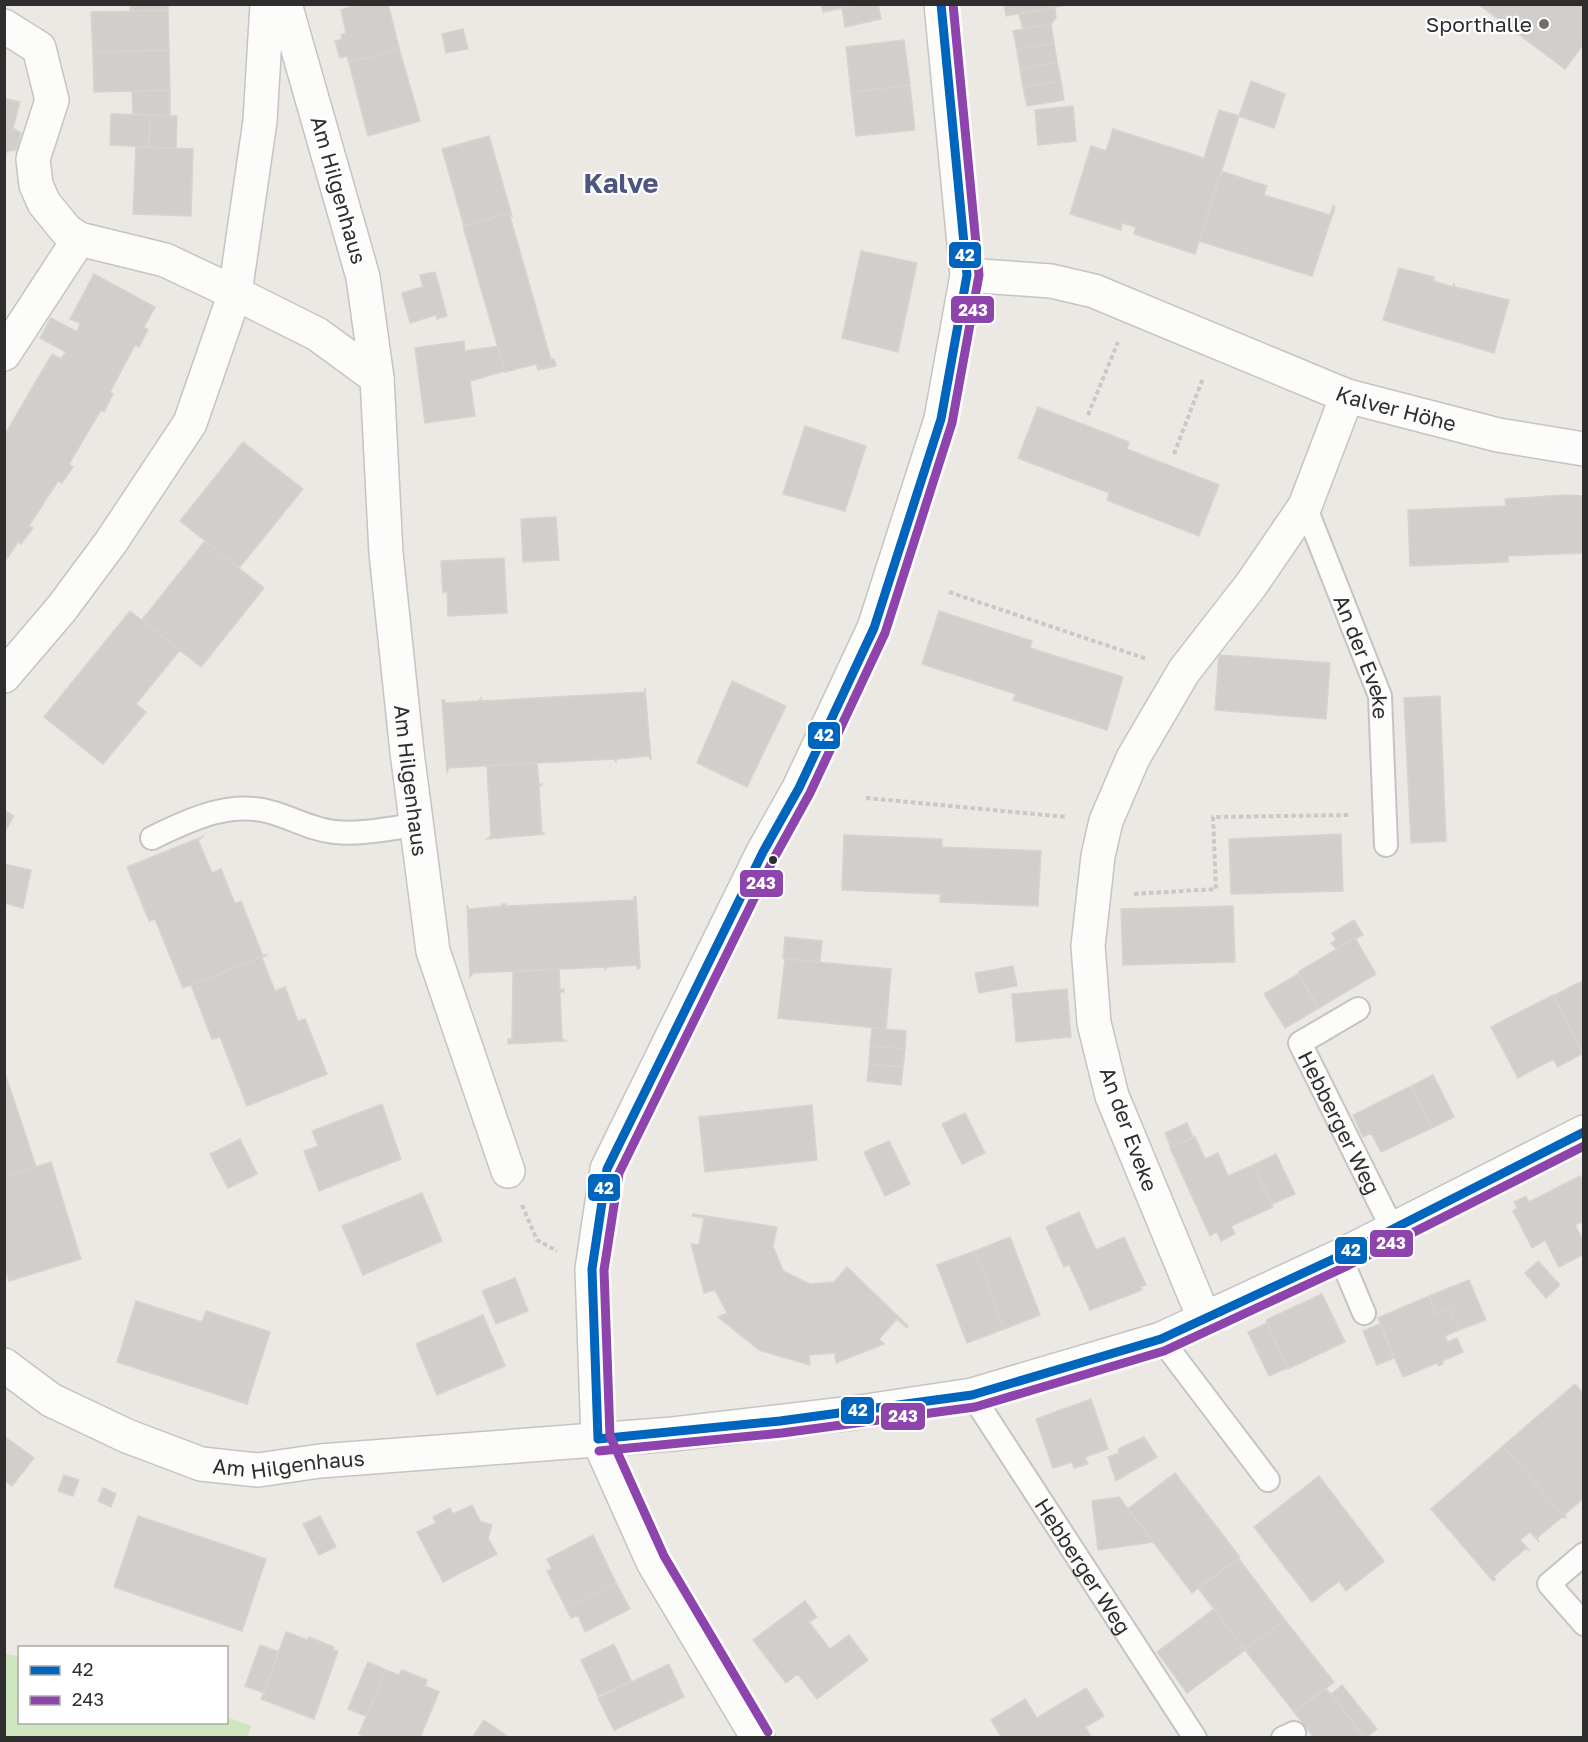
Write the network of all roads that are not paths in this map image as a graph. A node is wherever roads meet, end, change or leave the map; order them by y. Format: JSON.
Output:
{"nodes":[{"id":1,"x":267,"y":4,"type":"edge"},
{"id":2,"x":285,"y":4,"type":"edge"},
{"id":3,"x":940,"y":4,"type":"edge"},
{"id":4,"x":4,"y":26,"type":"edge"},
{"id":5,"x":79,"y":239,"type":"junction"},
{"id":6,"x":967,"y":275,"type":"junction"},
{"id":7,"x":235,"y":293,"type":"junction"},
{"id":8,"x":4,"y":354,"type":"edge"},
{"id":9,"x":377,"y":378,"type":"junction"},
{"id":10,"x":1347,"y":396,"type":"junction"},
{"id":11,"x":1584,"y":449,"type":"edge"},
{"id":12,"x":1305,"y":506,"type":"junction"},
{"id":13,"x":4,"y":676,"type":"edge"},
{"id":14,"x":417,"y":825,"type":"junction"},
{"id":15,"x":152,"y":838,"type":"dead end"},
{"id":16,"x":1386,"y":845,"type":"dead end"},
{"id":17,"x":1358,"y":1010,"type":"dead end"},
{"id":18,"x":1584,"y":1132,"type":"edge"},
{"id":19,"x":508,"y":1171,"type":"road end"},
{"id":20,"x":1393,"y":1230,"type":"junction"},
{"id":21,"x":1340,"y":1256,"type":"junction"},
{"id":22,"x":1364,"y":1313,"type":"dead end"},
{"id":23,"x":1204,"y":1318,"type":"junction"},
{"id":24,"x":1161,"y":1339,"type":"junction"},
{"id":25,"x":4,"y":1365,"type":"edge"},
{"id":26,"x":972,"y":1395,"type":"junction"},
{"id":27,"x":598,"y":1439,"type":"junction"},
{"id":28,"x":1268,"y":1480,"type":"dead end"},
{"id":29,"x":1584,"y":1554,"type":"edge"},
{"id":30,"x":1584,"y":1624,"type":"edge"},
{"id":31,"x":758,"y":1737,"type":"edge"},
{"id":32,"x":1196,"y":1737,"type":"edge"}],
"edges":[{"from":1,"to":7,"type":"street"},
{"from":2,"to":9,"type":"street","name":"Am Hilgenhaus"},
{"from":3,"to":6,"type":"street"},
{"from":4,"to":5,"type":"street"},
{"from":5,"to":7,"type":"street"},
{"from":5,"to":8,"type":"street"},
{"from":6,"to":10,"type":"street","name":"Kalver Höhe"},
{"from":6,"to":27,"type":"street"},
{"from":7,"to":9,"type":"street"},
{"from":7,"to":13,"type":"street"},
{"from":9,"to":14,"type":"street","name":"Am Hilgenhaus"},
{"from":10,"to":11,"type":"street","name":"Kalver Höhe"},
{"from":10,"to":12,"type":"street","name":"An der Eveke"},
{"from":12,"to":16,"type":"lane","name":"An der Eveke"},
{"from":12,"to":23,"type":"street","name":"An der Eveke"},
{"from":14,"to":15,"type":"lane"},
{"from":14,"to":19,"type":"street","name":"Am Hilgenhaus"},
{"from":17,"to":20,"type":"lane","name":"Hebberger Weg"},
{"from":18,"to":20,"type":"street"},
{"from":20,"to":21,"type":"street"},
{"from":21,"to":22,"type":"lane"},
{"from":21,"to":23,"type":"street"},
{"from":23,"to":24,"type":"street"},
{"from":24,"to":26,"type":"street"},
{"from":24,"to":28,"type":"lane"},
{"from":25,"to":27,"type":"street","name":"Am Hilgenhaus"},
{"from":26,"to":27,"type":"street"},
{"from":26,"to":32,"type":"lane","name":"Hebberger Weg"},
{"from":27,"to":31,"type":"street"},
{"from":29,"to":30,"type":"lane"}]}
